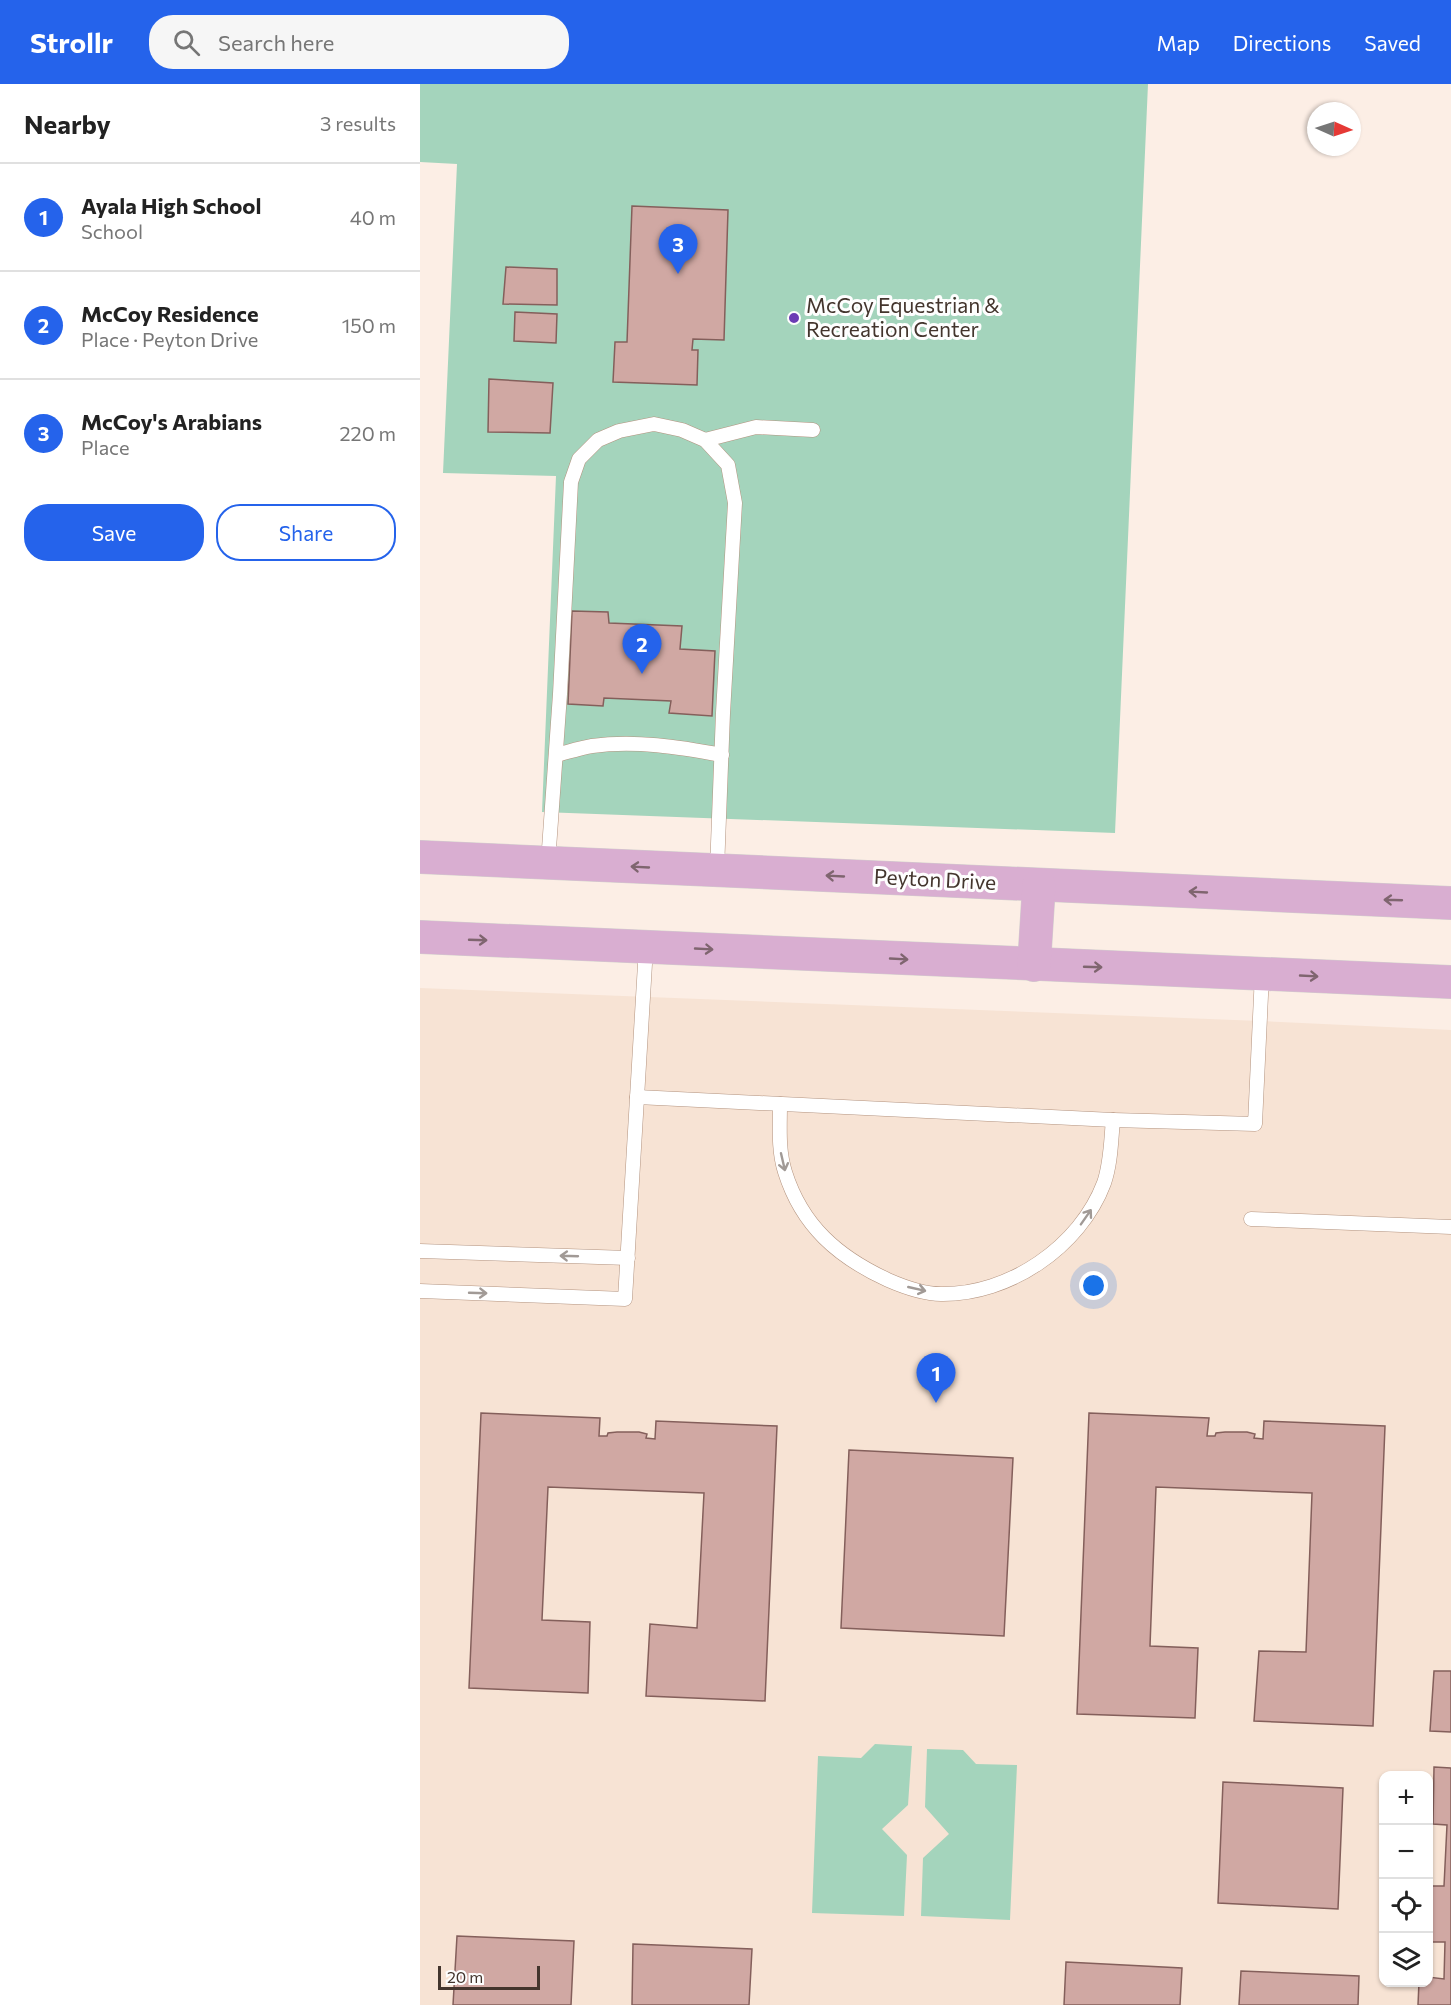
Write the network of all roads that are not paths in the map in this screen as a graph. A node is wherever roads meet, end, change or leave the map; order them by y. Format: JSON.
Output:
{"nodes":[{"id":1,"x":813,"y":430,"type":"dead end"},
{"id":2,"x":705,"y":440,"type":"junction"},
{"id":3,"x":556,"y":755,"type":"junction"},
{"id":4,"x":722,"y":755,"type":"junction"},
{"id":5,"x":420,"y":857,"type":"edge"},
{"id":6,"x":548,"y":863,"type":"junction"},
{"id":7,"x":717,"y":870,"type":"junction"},
{"id":8,"x":1039,"y":885,"type":"junction"},
{"id":9,"x":1451,"y":903,"type":"edge"},
{"id":10,"x":420,"y":937,"type":"edge"},
{"id":11,"x":646,"y":947,"type":"junction"},
{"id":12,"x":1034,"y":965,"type":"junction"},
{"id":13,"x":1262,"y":974,"type":"junction"},
{"id":14,"x":1451,"y":982,"type":"edge"},
{"id":15,"x":637,"y":1097,"type":"junction"},
{"id":16,"x":780,"y":1104,"type":"junction"},
{"id":17,"x":1113,"y":1120,"type":"junction"},
{"id":18,"x":1251,"y":1219,"type":"dead end"},
{"id":19,"x":1451,"y":1227,"type":"edge"},
{"id":20,"x":420,"y":1251,"type":"edge"},
{"id":21,"x":628,"y":1258,"type":"junction"},
{"id":22,"x":420,"y":1291,"type":"edge"}],
"edges":[{"from":1,"to":2,"type":"lane"},
{"from":2,"to":3,"type":"lane"},
{"from":2,"to":4,"type":"lane"},
{"from":3,"to":4,"type":"lane"},
{"from":3,"to":6,"type":"lane"},
{"from":4,"to":7,"type":"lane"},
{"from":5,"to":6,"type":"main road","name":"Peyton Drive"},
{"from":7,"to":6,"type":"main road","name":"Peyton Drive","one_way":true},
{"from":8,"to":7,"type":"main road","name":"Peyton Drive","one_way":true},
{"from":9,"to":8,"type":"main road","name":"Peyton Drive","one_way":true},
{"from":8,"to":12,"type":"main road"},
{"from":10,"to":11,"type":"main road","one_way":true},
{"from":11,"to":12,"type":"main road","one_way":true},
{"from":11,"to":15,"type":"lane"},
{"from":12,"to":13,"type":"main road","one_way":true},
{"from":13,"to":14,"type":"main road","one_way":true},
{"from":13,"to":17,"type":"lane"},
{"from":15,"to":16,"type":"lane"},
{"from":15,"to":21,"type":"lane"},
{"from":16,"to":17,"type":"lane"},
{"from":16,"to":17,"type":"lane","one_way":true},
{"from":18,"to":19,"type":"lane"},
{"from":21,"to":20,"type":"lane","one_way":true},
{"from":22,"to":21,"type":"lane","one_way":true}]}
